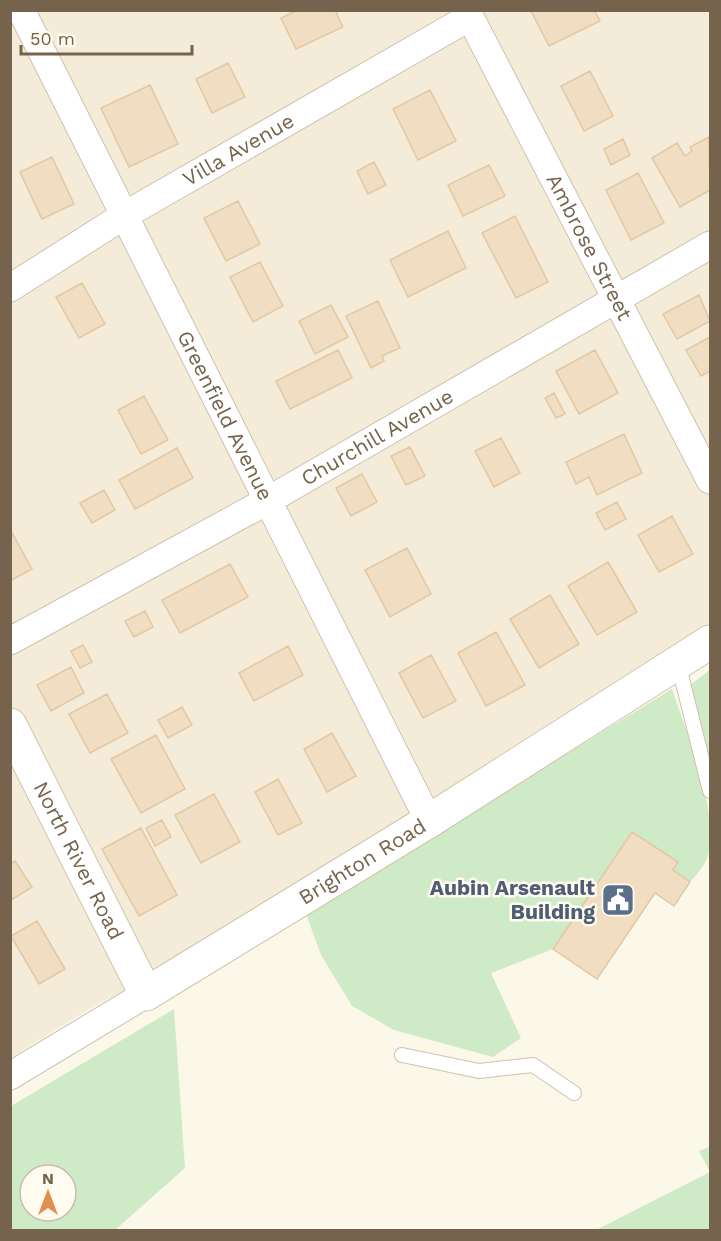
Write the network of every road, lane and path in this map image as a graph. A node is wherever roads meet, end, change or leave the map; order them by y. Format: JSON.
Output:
{"nodes":[{"id":1,"x":21,"y":10,"type":"edge"},
{"id":2,"x":469,"y":14,"type":"edge"},
{"id":3,"x":125,"y":215,"type":"junction"},
{"id":4,"x":711,"y":245,"type":"edge"},
{"id":5,"x":10,"y":288,"type":"edge"},
{"id":6,"x":616,"y":300,"type":"junction"},
{"id":7,"x":711,"y":480,"type":"edge"},
{"id":8,"x":267,"y":501,"type":"junction"},
{"id":9,"x":10,"y":641,"type":"edge"},
{"id":10,"x":711,"y":642,"type":"edge"},
{"id":11,"x":678,"y":663,"type":"junction"},
{"id":12,"x":10,"y":725,"type":"edge"},
{"id":13,"x":19,"y":766,"type":"edge"},
{"id":14,"x":711,"y":791,"type":"edge"},
{"id":15,"x":429,"y":822,"type":"junction"},
{"id":16,"x":146,"y":994,"type":"junction"},
{"id":17,"x":402,"y":1055,"type":"dead end"},
{"id":18,"x":10,"y":1077,"type":"edge"},
{"id":19,"x":574,"y":1093,"type":"dead end"}],
"edges":[{"from":1,"to":3,"type":"street","name":"Greenfield Avenue"},
{"from":2,"to":3,"type":"street","name":"Villa Avenue"},
{"from":2,"to":6,"type":"street","name":"Ambrose Street"},
{"from":3,"to":5,"type":"street","name":"Villa Avenue"},
{"from":3,"to":8,"type":"street","name":"Greenfield Avenue"},
{"from":4,"to":6,"type":"street","name":"Churchill Avenue"},
{"from":6,"to":7,"type":"street","name":"Ambrose Street"},
{"from":6,"to":8,"type":"street","name":"Churchill Avenue"},
{"from":8,"to":9,"type":"street","name":"Churchill Avenue"},
{"from":8,"to":15,"type":"street","name":"Greenfield Avenue"},
{"from":10,"to":11,"type":"main road","name":"Brighton Road"},
{"from":11,"to":14,"type":"lane"},
{"from":11,"to":15,"type":"main road","name":"Brighton Road"},
{"from":12,"to":13,"type":"main road","name":"North River Road"},
{"from":13,"to":16,"type":"main road","name":"North River Road"},
{"from":15,"to":16,"type":"main road","name":"Brighton Road"},
{"from":16,"to":18,"type":"street","name":"Brighton Road"},
{"from":17,"to":19,"type":"lane"}]}
